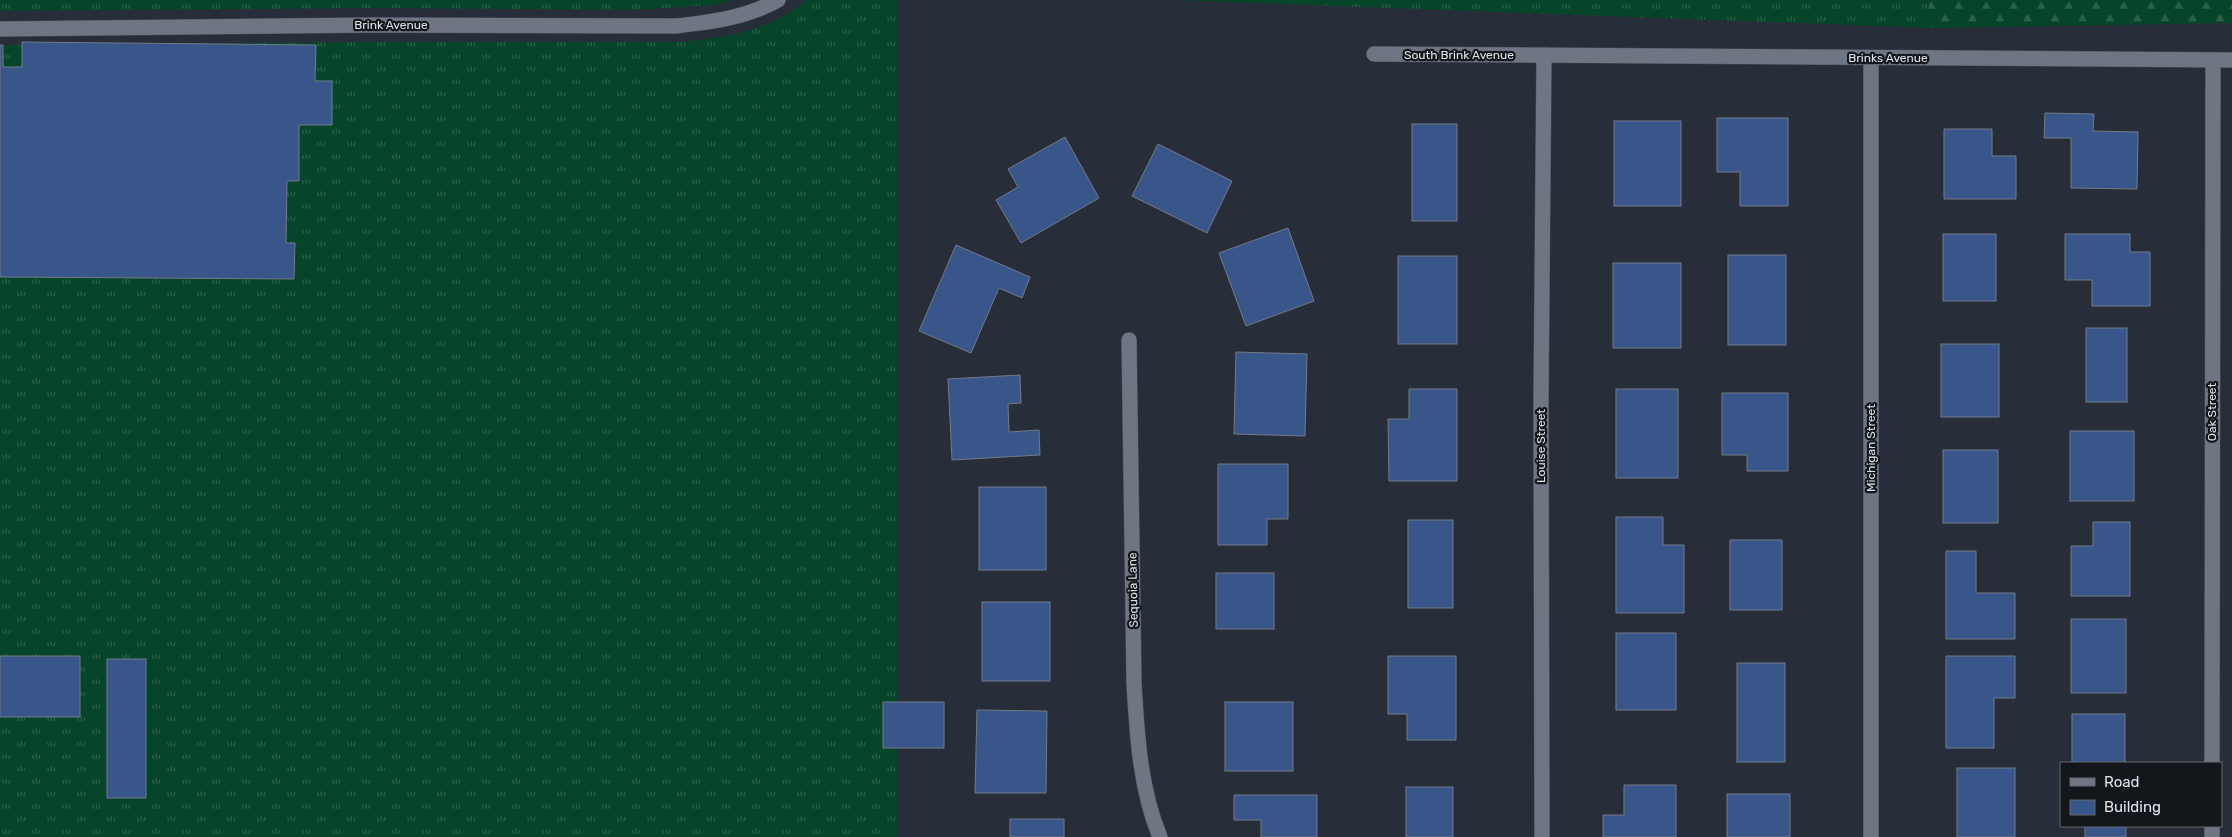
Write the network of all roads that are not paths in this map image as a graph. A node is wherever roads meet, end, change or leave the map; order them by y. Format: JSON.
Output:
{"nodes":[{"id":1,"x":778,"y":0,"type":"edge"},
{"id":2,"x":0,"y":29,"type":"edge"},
{"id":3,"x":1374,"y":54,"type":"dead end"},
{"id":4,"x":1544,"y":55,"type":"junction"},
{"id":5,"x":1871,"y":58,"type":"junction"},
{"id":6,"x":2213,"y":60,"type":"junction"},
{"id":7,"x":2232,"y":60,"type":"edge"},
{"id":8,"x":1129,"y":340,"type":"dead end"},
{"id":9,"x":2212,"y":762,"type":"edge"},
{"id":10,"x":1160,"y":837,"type":"edge"},
{"id":11,"x":1542,"y":837,"type":"edge"},
{"id":12,"x":1871,"y":837,"type":"edge"}],
"edges":[{"from":1,"to":2,"type":"street","name":"Brink Avenue"},
{"from":3,"to":4,"type":"street","name":"South Brink Avenue"},
{"from":4,"to":5,"type":"street","name":"Brinks Avenue"},
{"from":4,"to":11,"type":"street","name":"Louise Street"},
{"from":5,"to":6,"type":"street","name":"Brinks Avenue"},
{"from":5,"to":12,"type":"street","name":"Michigan Street"},
{"from":6,"to":7,"type":"street","name":"Brinks Avenue"},
{"from":6,"to":9,"type":"street","name":"Oak Street"},
{"from":8,"to":10,"type":"street","name":"Sequoia Lane"}]}
